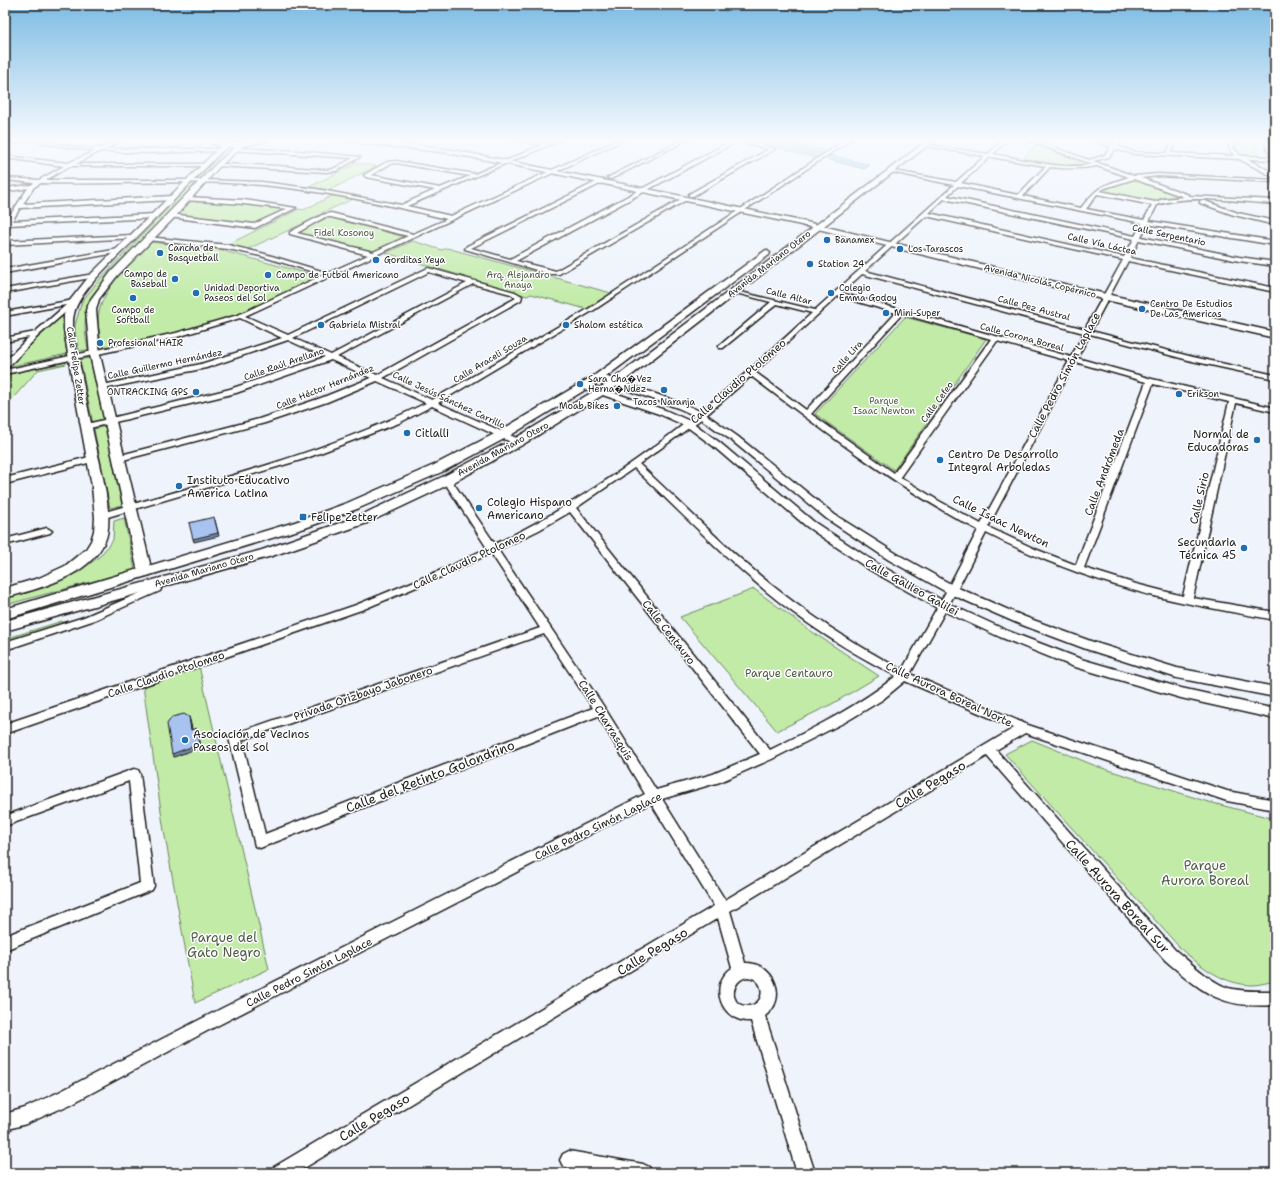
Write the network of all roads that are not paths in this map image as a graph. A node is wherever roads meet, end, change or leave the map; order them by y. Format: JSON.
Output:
{"nodes":[{"id":1,"x":27,"y":194,"type":"edge"},
{"id":2,"x":176,"y":194,"type":"edge"},
{"id":3,"x":191,"y":194,"type":"edge"},
{"id":4,"x":346,"y":194,"type":"edge"},
{"id":5,"x":432,"y":194,"type":"edge"},
{"id":6,"x":504,"y":194,"type":"edge"},
{"id":7,"x":578,"y":194,"type":"edge"},
{"id":8,"x":636,"y":194,"type":"edge"},
{"id":9,"x":662,"y":194,"type":"edge"},
{"id":10,"x":686,"y":194,"type":"edge"},
{"id":11,"x":766,"y":194,"type":"edge"},
{"id":12,"x":857,"y":194,"type":"edge"},
{"id":13,"x":946,"y":194,"type":"edge"},
{"id":14,"x":1010,"y":194,"type":"edge"},
{"id":15,"x":1094,"y":194,"type":"edge"},
{"id":16,"x":1106,"y":194,"type":"edge"},
{"id":17,"x":1182,"y":194,"type":"edge"},
{"id":18,"x":691,"y":195,"type":"joint"},
{"id":19,"x":1020,"y":196,"type":"joint"},
{"id":20,"x":943,"y":197,"type":"junction"},
{"id":21,"x":172,"y":198,"type":"junction"},
{"id":22,"x":1194,"y":198,"type":"junction"},
{"id":23,"x":186,"y":199,"type":"junction"},
{"id":24,"x":685,"y":199,"type":"junction"},
{"id":25,"x":1275,"y":202,"type":"edge"},
{"id":26,"x":1155,"y":204,"type":"junction"},
{"id":27,"x":19,"y":206,"type":"junction"},
{"id":28,"x":403,"y":206,"type":"junction"},
{"id":29,"x":747,"y":206,"type":"junction"},
{"id":30,"x":1083,"y":209,"type":"junction"},
{"id":31,"x":739,"y":210,"type":"junction"},
{"id":32,"x":925,"y":214,"type":"junction"},
{"id":33,"x":155,"y":216,"type":"junction"},
{"id":34,"x":171,"y":216,"type":"junction"},
{"id":35,"x":451,"y":218,"type":"junction"},
{"id":36,"x":815,"y":222,"type":"junction"},
{"id":37,"x":1146,"y":222,"type":"junction"},
{"id":38,"x":1275,"y":222,"type":"edge"},
{"id":39,"x":7,"y":225,"type":"edge"},
{"id":40,"x":793,"y":233,"type":"dead end"},
{"id":41,"x":133,"y":236,"type":"junction"},
{"id":42,"x":413,"y":236,"type":"junction"},
{"id":43,"x":149,"y":238,"type":"junction"},
{"id":44,"x":1137,"y":238,"type":"junction"},
{"id":45,"x":895,"y":241,"type":"junction"},
{"id":46,"x":5,"y":243,"type":"edge"},
{"id":47,"x":1275,"y":243,"type":"edge"},
{"id":48,"x":774,"y":248,"type":"dead end"},
{"id":49,"x":119,"y":251,"type":"junction"},
{"id":50,"x":373,"y":254,"type":"junction"},
{"id":51,"x":1127,"y":259,"type":"junction"},
{"id":52,"x":511,"y":261,"type":"junction"},
{"id":53,"x":1275,"y":264,"type":"edge"},
{"id":54,"x":5,"y":271,"type":"edge"},
{"id":55,"x":860,"y":272,"type":"junction"},
{"id":56,"x":328,"y":275,"type":"junction"},
{"id":57,"x":94,"y":276,"type":"junction"},
{"id":58,"x":473,"y":282,"type":"junction"},
{"id":59,"x":1275,"y":290,"type":"edge"},
{"id":60,"x":5,"y":291,"type":"edge"},
{"id":61,"x":734,"y":291,"type":"junction"},
{"id":62,"x":1108,"y":293,"type":"junction"},
{"id":63,"x":836,"y":294,"type":"junction"},
{"id":64,"x":775,"y":302,"type":"junction"},
{"id":65,"x":73,"y":303,"type":"junction"},
{"id":66,"x":816,"y":312,"type":"junction"},
{"id":67,"x":900,"y":312,"type":"junction"},
{"id":68,"x":5,"y":314,"type":"edge"},
{"id":69,"x":240,"y":316,"type":"junction"},
{"id":70,"x":1275,"y":326,"type":"edge"},
{"id":71,"x":1088,"y":331,"type":"junction"},
{"id":72,"x":37,"y":334,"type":"junction"},
{"id":73,"x":1275,"y":335,"type":"edge"},
{"id":74,"x":287,"y":338,"type":"junction"},
{"id":75,"x":995,"y":338,"type":"junction"},
{"id":76,"x":5,"y":340,"type":"edge"},
{"id":77,"x":721,"y":347,"type":"dead end"},
{"id":78,"x":94,"y":353,"type":"junction"},
{"id":79,"x":73,"y":358,"type":"junction"},
{"id":80,"x":330,"y":358,"type":"junction"},
{"id":81,"x":1072,"y":360,"type":"junction"},
{"id":82,"x":5,"y":366,"type":"edge"},
{"id":83,"x":5,"y":372,"type":"edge"},
{"id":84,"x":751,"y":372,"type":"junction"},
{"id":85,"x":1275,"y":377,"type":"edge"},
{"id":86,"x":377,"y":378,"type":"junction"},
{"id":87,"x":599,"y":378,"type":"junction"},
{"id":88,"x":1150,"y":382,"type":"junction"},
{"id":89,"x":615,"y":383,"type":"junction"},
{"id":90,"x":103,"y":386,"type":"junction"},
{"id":91,"x":585,"y":386,"type":"junction"},
{"id":92,"x":602,"y":392,"type":"junction"},
{"id":93,"x":1233,"y":401,"type":"junction"},
{"id":94,"x":432,"y":403,"type":"junction"},
{"id":95,"x":1275,"y":410,"type":"edge"},
{"id":96,"x":807,"y":414,"type":"junction"},
{"id":97,"x":701,"y":415,"type":"junction"},
{"id":98,"x":111,"y":422,"type":"junction"},
{"id":99,"x":689,"y":424,"type":"junction"},
{"id":100,"x":86,"y":427,"type":"junction"},
{"id":101,"x":502,"y":435,"type":"junction"},
{"id":102,"x":518,"y":442,"type":"junction"},
{"id":103,"x":120,"y":458,"type":"junction"},
{"id":104,"x":93,"y":459,"type":"junction"},
{"id":105,"x":634,"y":464,"type":"junction"},
{"id":106,"x":896,"y":477,"type":"junction"},
{"id":107,"x":447,"y":480,"type":"junction"},
{"id":108,"x":5,"y":481,"type":"edge"},
{"id":109,"x":571,"y":507,"type":"junction"},
{"id":110,"x":131,"y":508,"type":"junction"},
{"id":111,"x":101,"y":516,"type":"junction"},
{"id":112,"x":983,"y":528,"type":"junction"},
{"id":113,"x":47,"y":531,"type":"dead end"},
{"id":114,"x":5,"y":542,"type":"edge"},
{"id":115,"x":494,"y":550,"type":"junction"},
{"id":116,"x":1079,"y":570,"type":"junction"},
{"id":117,"x":145,"y":572,"type":"junction"},
{"id":118,"x":194,"y":574,"type":"junction"},
{"id":119,"x":100,"y":585,"type":"junction"},
{"id":120,"x":156,"y":589,"type":"junction"},
{"id":121,"x":952,"y":590,"type":"junction"},
{"id":122,"x":5,"y":593,"type":"edge"},
{"id":123,"x":1187,"y":600,"type":"junction"},
{"id":124,"x":943,"y":606,"type":"junction"},
{"id":125,"x":5,"y":608,"type":"edge"},
{"id":126,"x":5,"y":614,"type":"edge"},
{"id":127,"x":1275,"y":616,"type":"edge"},
{"id":128,"x":5,"y":626,"type":"edge"},
{"id":129,"x":547,"y":629,"type":"junction"},
{"id":130,"x":5,"y":634,"type":"edge"},
{"id":131,"x":5,"y":646,"type":"edge"},
{"id":132,"x":904,"y":676,"type":"junction"},
{"id":133,"x":1275,"y":692,"type":"edge"},
{"id":134,"x":600,"y":710,"type":"junction"},
{"id":135,"x":1275,"y":714,"type":"edge"},
{"id":136,"x":1024,"y":728,"type":"junction"},
{"id":137,"x":5,"y":729,"type":"edge"},
{"id":138,"x":988,"y":749,"type":"junction"},
{"id":139,"x":768,"y":756,"type":"junction"},
{"id":140,"x":654,"y":796,"type":"junction"},
{"id":141,"x":1275,"y":805,"type":"edge"},
{"id":142,"x":5,"y":821,"type":"edge"},
{"id":143,"x":260,"y":842,"type":"joint"},
{"id":144,"x":723,"y":909,"type":"junction"},
{"id":145,"x":5,"y":943,"type":"edge"},
{"id":146,"x":740,"y":971,"type":"junction"},
{"id":147,"x":1275,"y":998,"type":"edge"},
{"id":148,"x":756,"y":1013,"type":"junction"},
{"id":149,"x":5,"y":1122,"type":"edge"},
{"id":150,"x":569,"y":1160,"type":"dead end"},
{"id":151,"x":280,"y":1173,"type":"edge"},
{"id":152,"x":643,"y":1173,"type":"edge"},
{"id":153,"x":806,"y":1173,"type":"edge"}],
"edges":[{"from":1,"to":27,"type":"street"},
{"from":2,"to":21,"type":"main road","name":"Calle Felipe Zetter"},
{"from":3,"to":23,"type":"main road","name":"Calle Felipe Zetter"},
{"from":4,"to":28,"type":"street"},
{"from":5,"to":28,"type":"street"},
{"from":6,"to":35,"type":"street"},
{"from":7,"to":52,"type":"street"},
{"from":8,"to":52,"type":"street"},
{"from":9,"to":24,"type":"street"},
{"from":10,"to":18,"type":"street"},
{"from":11,"to":29,"type":"street","name":"Calle Araceli Souza"},
{"from":12,"to":36,"type":"main road","name":"Avenida Mariano Otero"},
{"from":13,"to":20,"type":"street","name":"Calle Claudio Ptolomeo"},
{"from":14,"to":19,"type":"street"},
{"from":15,"to":30,"type":"street"},
{"from":16,"to":26,"type":"street"},
{"from":17,"to":22,"type":"street"},
{"from":18,"to":29,"type":"street"},
{"from":19,"to":30,"type":"street"},
{"from":20,"to":32,"type":"street","name":"Calle Claudio Ptolomeo"},
{"from":20,"to":44,"type":"street","name":"Calle Serpentario"},
{"from":21,"to":27,"type":"street"},
{"from":21,"to":33,"type":"main road","name":"Calle Felipe Zetter"},
{"from":22,"to":25,"type":"street"},
{"from":22,"to":26,"type":"street"},
{"from":22,"to":38,"type":"street"},
{"from":23,"to":34,"type":"main road","name":"Calle Felipe Zetter"},
{"from":23,"to":34,"type":"street"},
{"from":24,"to":31,"type":"street"},
{"from":24,"to":52,"type":"street"},
{"from":26,"to":37,"type":"street","name":"Calle Pedro Simón Laplace"},
{"from":27,"to":39,"type":"street"},
{"from":28,"to":35,"type":"street"},
{"from":29,"to":31,"type":"street","name":"Calle Araceli Souza"},
{"from":29,"to":36,"type":"street"},
{"from":30,"to":37,"type":"street"},
{"from":31,"to":36,"type":"street"},
{"from":31,"to":94,"type":"street","name":"Calle Araceli Souza"},
{"from":32,"to":45,"type":"street","name":"Calle Claudio Ptolomeo"},
{"from":32,"to":51,"type":"street","name":"Calle Vía Láctea"},
{"from":33,"to":39,"type":"street"},
{"from":33,"to":41,"type":"main road","name":"Calle Felipe Zetter"},
{"from":34,"to":43,"type":"main road","name":"Calle Felipe Zetter"},
{"from":35,"to":42,"type":"street"},
{"from":36,"to":40,"type":"main road","name":"Avenida Mariano Otero"},
{"from":36,"to":45,"type":"main road","name":"Avenida Nicolás Copérnico"},
{"from":36,"to":61,"type":"main road","name":"Avenida Mariano Otero"},
{"from":37,"to":44,"type":"street","name":"Calle Pedro Simón Laplace"},
{"from":37,"to":47,"type":"street"},
{"from":41,"to":46,"type":"street"},
{"from":41,"to":49,"type":"main road","name":"Calle Felipe Zetter"},
{"from":42,"to":50,"type":"street"},
{"from":42,"to":50,"type":"street"},
{"from":43,"to":56,"type":"street"},
{"from":43,"to":78,"type":"main road","name":"Calle Felipe Zetter"},
{"from":44,"to":51,"type":"street","name":"Calle Pedro Simón Laplace"},
{"from":44,"to":53,"type":"street","name":"Calle Serpentario"},
{"from":45,"to":55,"type":"street","name":"Calle Claudio Ptolomeo"},
{"from":45,"to":62,"type":"main road","name":"Avenida Nicolás Copérnico"},
{"from":48,"to":87,"type":"main road","name":"Avenida Mariano Otero"},
{"from":49,"to":54,"type":"street"},
{"from":49,"to":57,"type":"main road","name":"Calle Felipe Zetter"},
{"from":50,"to":56,"type":"street"},
{"from":51,"to":59,"type":"street","name":"Calle Vía Láctea"},
{"from":51,"to":62,"type":"street","name":"Calle Pedro Simón Laplace"},
{"from":55,"to":63,"type":"street","name":"Calle Claudio Ptolomeo"},
{"from":55,"to":71,"type":"street","name":"Calle Pez Austral"},
{"from":56,"to":69,"type":"street"},
{"from":57,"to":60,"type":"street"},
{"from":57,"to":65,"type":"main road","name":"Calle Felipe Zetter"},
{"from":58,"to":74,"type":"street","name":"Calle Guillermo Hernández"},
{"from":58,"to":80,"type":"street","name":"Calle Raúl Arellano"},
{"from":58,"to":86,"type":"street","name":"Calle Héctor Hernández"},
{"from":61,"to":64,"type":"street","name":"Calle Altar"},
{"from":61,"to":89,"type":"main road","name":"Avenida Mariano Otero"},
{"from":62,"to":70,"type":"main road","name":"Avenida Nicolás Copérnico"},
{"from":62,"to":71,"type":"street","name":"Calle Pedro Simón Laplace"},
{"from":62,"to":73,"type":"main road","name":"Avenida Nicolás Copérnico"},
{"from":63,"to":66,"type":"street","name":"Calle Claudio Ptolomeo"},
{"from":63,"to":67,"type":"street","name":"Calle Corona Boreal"},
{"from":64,"to":66,"type":"street","name":"Calle Altar"},
{"from":64,"to":77,"type":"street"},
{"from":65,"to":68,"type":"street"},
{"from":65,"to":72,"type":"street"},
{"from":65,"to":79,"type":"main road","name":"Calle Felipe Zetter"},
{"from":66,"to":84,"type":"street","name":"Calle Claudio Ptolomeo"},
{"from":67,"to":75,"type":"street","name":"Calle Corona Boreal"},
{"from":67,"to":96,"type":"street","name":"Calle Lira"},
{"from":69,"to":74,"type":"street","name":"Calle Jesús Sánchez Carrillo"},
{"from":69,"to":78,"type":"street"},
{"from":71,"to":81,"type":"street","name":"Calle Pedro Simón Laplace"},
{"from":71,"to":85,"type":"street","name":"Calle Pez Austral"},
{"from":72,"to":76,"type":"street"},
{"from":72,"to":82,"type":"street"},
{"from":74,"to":80,"type":"street","name":"Calle Jesús Sánchez Carrillo"},
{"from":74,"to":90,"type":"street","name":"Calle Guillermo Hernández"},
{"from":75,"to":81,"type":"street","name":"Calle Corona Boreal"},
{"from":75,"to":106,"type":"street","name":"Calle Cefeo"},
{"from":78,"to":79,"type":"street"},
{"from":78,"to":90,"type":"main road","name":"Calle Felipe Zetter"},
{"from":79,"to":83,"type":"street"},
{"from":79,"to":100,"type":"main road","name":"Calle Felipe Zetter"},
{"from":80,"to":86,"type":"street","name":"Calle Jesús Sánchez Carrillo"},
{"from":80,"to":98,"type":"street","name":"Calle Raúl Arellano"},
{"from":81,"to":88,"type":"street","name":"Calle Corona Boreal"},
{"from":81,"to":112,"type":"street","name":"Calle Pedro Simón Laplace"},
{"from":84,"to":96,"type":"street","name":"Calle Isaac Newton"},
{"from":84,"to":97,"type":"street","name":"Calle Claudio Ptolomeo"},
{"from":86,"to":94,"type":"street","name":"Calle Jesús Sánchez Carrillo"},
{"from":86,"to":103,"type":"street","name":"Calle Héctor Hernández"},
{"from":87,"to":89,"type":"street","name":"Calle Galileo Galilei"},
{"from":87,"to":91,"type":"main road","name":"Avenida Mariano Otero"},
{"from":88,"to":93,"type":"street","name":"Calle Corona Boreal"},
{"from":88,"to":116,"type":"street","name":"Calle Andrómeda"},
{"from":89,"to":92,"type":"main road","name":"Avenida Mariano Otero"},
{"from":89,"to":97,"type":"street","name":"Calle Galileo Galilei"},
{"from":90,"to":98,"type":"main road","name":"Calle Felipe Zetter"},
{"from":91,"to":92,"type":"street","name":"Calle Galileo Galilei"},
{"from":91,"to":101,"type":"main road","name":"Avenida Mariano Otero"},
{"from":92,"to":99,"type":"street","name":"Calle Galileo Galilei"},
{"from":92,"to":102,"type":"main road","name":"Avenida Mariano Otero"},
{"from":93,"to":95,"type":"street","name":"Calle Corona Boreal"},
{"from":93,"to":123,"type":"street","name":"Calle Sirio"},
{"from":94,"to":101,"type":"street","name":"Calle Jesús Sánchez Carrillo"},
{"from":94,"to":110,"type":"street","name":"Calle Araceli Souza"},
{"from":96,"to":106,"type":"street","name":"Calle Isaac Newton"},
{"from":97,"to":99,"type":"street","name":"Calle Claudio Ptolomeo"},
{"from":97,"to":121,"type":"street","name":"Calle Galileo Galilei"},
{"from":98,"to":100,"type":"street","name":"Calle Raúl Arellano"},
{"from":98,"to":103,"type":"main road","name":"Calle Felipe Zetter"},
{"from":99,"to":105,"type":"street","name":"Calle Claudio Ptolomeo"},
{"from":99,"to":124,"type":"street","name":"Calle Galileo Galilei"},
{"from":100,"to":104,"type":"main road","name":"Calle Felipe Zetter"},
{"from":101,"to":102,"type":"street","name":"Calle Jesús Sánchez Carrillo"},
{"from":101,"to":117,"type":"main road","name":"Avenida Mariano Otero"},
{"from":102,"to":107,"type":"main road","name":"Avenida Mariano Otero"},
{"from":103,"to":110,"type":"main road","name":"Calle Felipe Zetter"},
{"from":104,"to":108,"type":"street"},
{"from":104,"to":111,"type":"main road","name":"Calle Felipe Zetter"},
{"from":105,"to":109,"type":"street","name":"Calle Claudio Ptolomeo"},
{"from":105,"to":132,"type":"street","name":"Calle Aurora Boreal Norte"},
{"from":106,"to":112,"type":"street","name":"Calle Isaac Newton"},
{"from":107,"to":115,"type":"street","name":"Calle Charrasquis"},
{"from":107,"to":118,"type":"main road","name":"Avenida Mariano Otero"},
{"from":109,"to":115,"type":"street","name":"Calle Claudio Ptolomeo"},
{"from":109,"to":139,"type":"street","name":"Calle Centauro"},
{"from":110,"to":111,"type":"street","name":"Calle Araceli Souza"},
{"from":110,"to":117,"type":"main road","name":"Calle Felipe Zetter"},
{"from":111,"to":122,"type":"main road","name":"Calle Felipe Zetter"},
{"from":112,"to":116,"type":"street","name":"Calle Isaac Newton"},
{"from":112,"to":121,"type":"street","name":"Calle Pedro Simón Laplace"},
{"from":113,"to":114,"type":"street"},
{"from":115,"to":129,"type":"street","name":"Calle Charrasquis"},
{"from":115,"to":137,"type":"street","name":"Calle Claudio Ptolomeo"},
{"from":116,"to":123,"type":"street","name":"Calle Isaac Newton"},
{"from":117,"to":119,"type":"main road","name":"Avenida Mariano Otero"},
{"from":118,"to":120,"type":"main road"},
{"from":118,"to":128,"type":"main road","name":"Avenida Mariano Otero"},
{"from":119,"to":125,"type":"main road"},
{"from":119,"to":126,"type":"main road","name":"Avenida Mariano Otero"},
{"from":120,"to":130,"type":"main road"},
{"from":120,"to":131,"type":"street"},
{"from":121,"to":124,"type":"street","name":"Calle Pedro Simón Laplace"},
{"from":121,"to":133,"type":"street","name":"Calle Galileo Galilei"},
{"from":123,"to":127,"type":"street","name":"Calle Isaac Newton"},
{"from":124,"to":132,"type":"street","name":"Calle Pedro Simón Laplace"},
{"from":124,"to":135,"type":"street","name":"Calle Galileo Galilei"},
{"from":129,"to":134,"type":"street","name":"Calle Charrasquis"},
{"from":129,"to":143,"type":"street","name":"Privada Orizbayo Jabonero"},
{"from":132,"to":136,"type":"street","name":"Calle Aurora Boreal Norte"},
{"from":132,"to":139,"type":"street","name":"Calle Pedro Simón Laplace"},
{"from":134,"to":140,"type":"street","name":"Calle Charrasquis"},
{"from":134,"to":143,"type":"street","name":"Calle del Retinto Golondrino"},
{"from":136,"to":138,"type":"street","name":"Calle Pegaso"},
{"from":136,"to":141,"type":"street","name":"Calle Aurora Boreal Norte"},
{"from":138,"to":144,"type":"street","name":"Calle Pegaso"},
{"from":138,"to":147,"type":"street","name":"Calle Aurora Boreal Sur"},
{"from":139,"to":140,"type":"street","name":"Calle Pedro Simón Laplace"},
{"from":140,"to":144,"type":"street","name":"Calle Charrasquis"},
{"from":140,"to":149,"type":"street","name":"Calle Pedro Simón Laplace"},
{"from":142,"to":145,"type":"street"},
{"from":144,"to":146,"type":"street","name":"Calle Charrasquis"},
{"from":144,"to":151,"type":"street","name":"Calle Pegaso"},
{"from":146,"to":148,"type":"street"},
{"from":146,"to":148,"type":"street"},
{"from":148,"to":153,"type":"street"},
{"from":150,"to":152,"type":"street"}]}
